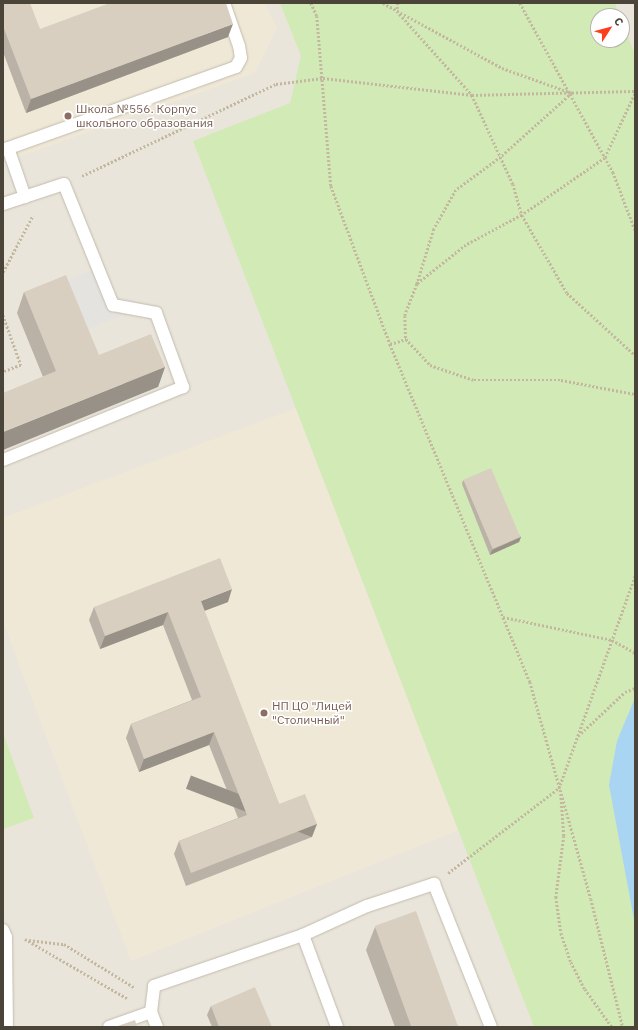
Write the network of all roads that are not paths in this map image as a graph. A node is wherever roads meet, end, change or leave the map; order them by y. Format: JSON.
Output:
{"nodes":[{"id":1,"x":224,"y":3,"type":"edge"},
{"id":2,"x":6,"y":149,"type":"edge"},
{"id":3,"x":25,"y":197,"type":"junction"},
{"id":4,"x":3,"y":204,"type":"edge"},
{"id":5,"x":3,"y":460,"type":"edge"},
{"id":6,"x":4,"y":933,"type":"edge"},
{"id":7,"x":303,"y":935,"type":"junction"},
{"id":8,"x":151,"y":1012,"type":"junction"},
{"id":9,"x":7,"y":1027,"type":"edge"},
{"id":10,"x":109,"y":1027,"type":"edge"},
{"id":11,"x":157,"y":1027,"type":"edge"},
{"id":12,"x":337,"y":1027,"type":"edge"},
{"id":13,"x":491,"y":1027,"type":"edge"}],
"edges":[{"from":1,"to":2,"type":"lane"},
{"from":2,"to":3,"type":"lane"},
{"from":3,"to":4,"type":"lane"},
{"from":3,"to":5,"type":"lane"},
{"from":6,"to":9,"type":"lane"},
{"from":7,"to":8,"type":"lane"},
{"from":7,"to":12,"type":"lane"},
{"from":7,"to":13,"type":"lane"},
{"from":8,"to":10,"type":"lane"},
{"from":8,"to":11,"type":"lane"}]}
